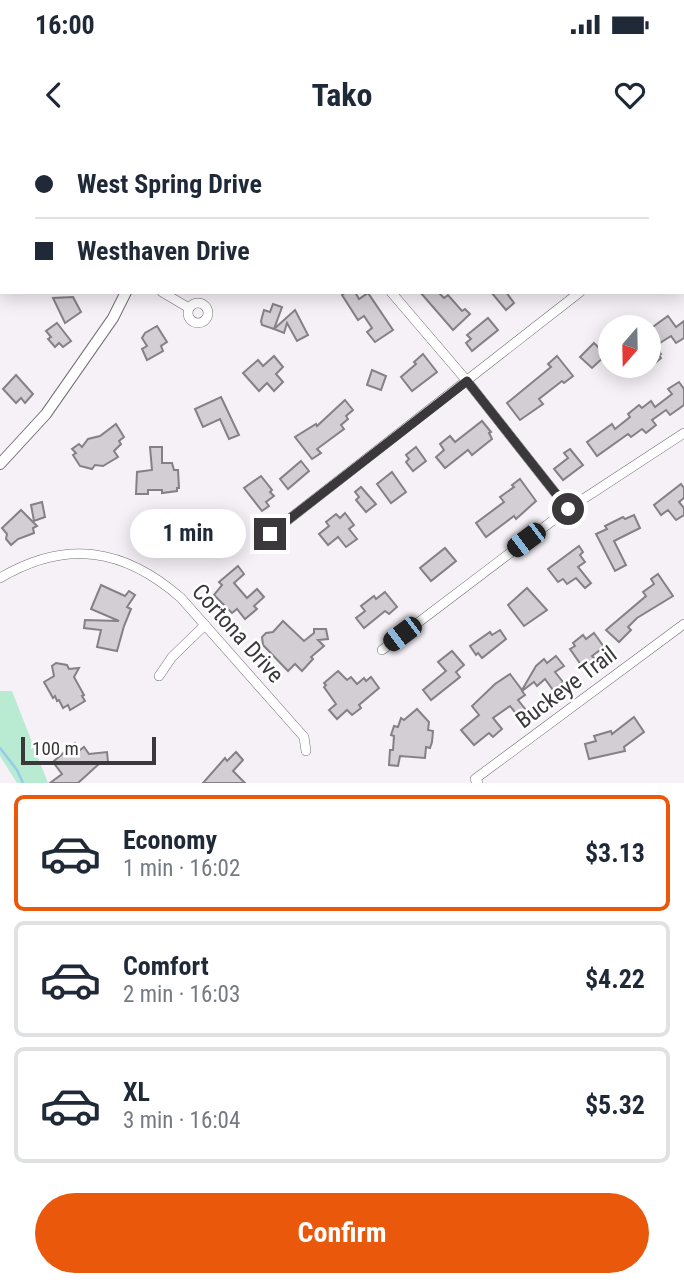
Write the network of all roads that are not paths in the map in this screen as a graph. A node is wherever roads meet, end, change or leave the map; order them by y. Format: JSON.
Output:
{"nodes":[{"id":1,"x":125,"y":294,"type":"edge"},
{"id":2,"x":165,"y":294,"type":"edge"},
{"id":3,"x":393,"y":294,"type":"edge"},
{"id":4,"x":577,"y":294,"type":"edge"},
{"id":5,"x":189,"y":308,"type":"dead end"},
{"id":6,"x":467,"y":381,"type":"junction"},
{"id":7,"x":684,"y":433,"type":"edge"},
{"id":8,"x":0,"y":464,"type":"edge"},
{"id":9,"x":568,"y":509,"type":"junction"},
{"id":10,"x":270,"y":534,"type":"dead end"},
{"id":11,"x":0,"y":578,"type":"edge"},
{"id":12,"x":684,"y":624,"type":"edge"},
{"id":13,"x":205,"y":625,"type":"junction"},
{"id":14,"x":382,"y":650,"type":"dead end"},
{"id":15,"x":159,"y":676,"type":"dead end"},
{"id":16,"x":306,"y":751,"type":"dead end"},
{"id":17,"x":478,"y":783,"type":"edge"}],
"edges":[{"from":1,"to":8,"type":"street"},
{"from":2,"to":5,"type":"street"},
{"from":3,"to":6,"type":"street"},
{"from":4,"to":6,"type":"street"},
{"from":6,"to":9,"type":"street"},
{"from":6,"to":10,"type":"street"},
{"from":7,"to":9,"type":"street"},
{"from":9,"to":14,"type":"street"},
{"from":11,"to":13,"type":"street","name":"Cortona Drive"},
{"from":12,"to":17,"type":"street","name":"Buckeye Trail"},
{"from":13,"to":15,"type":"street"},
{"from":13,"to":16,"type":"street","name":"Cortona Drive"}]}
